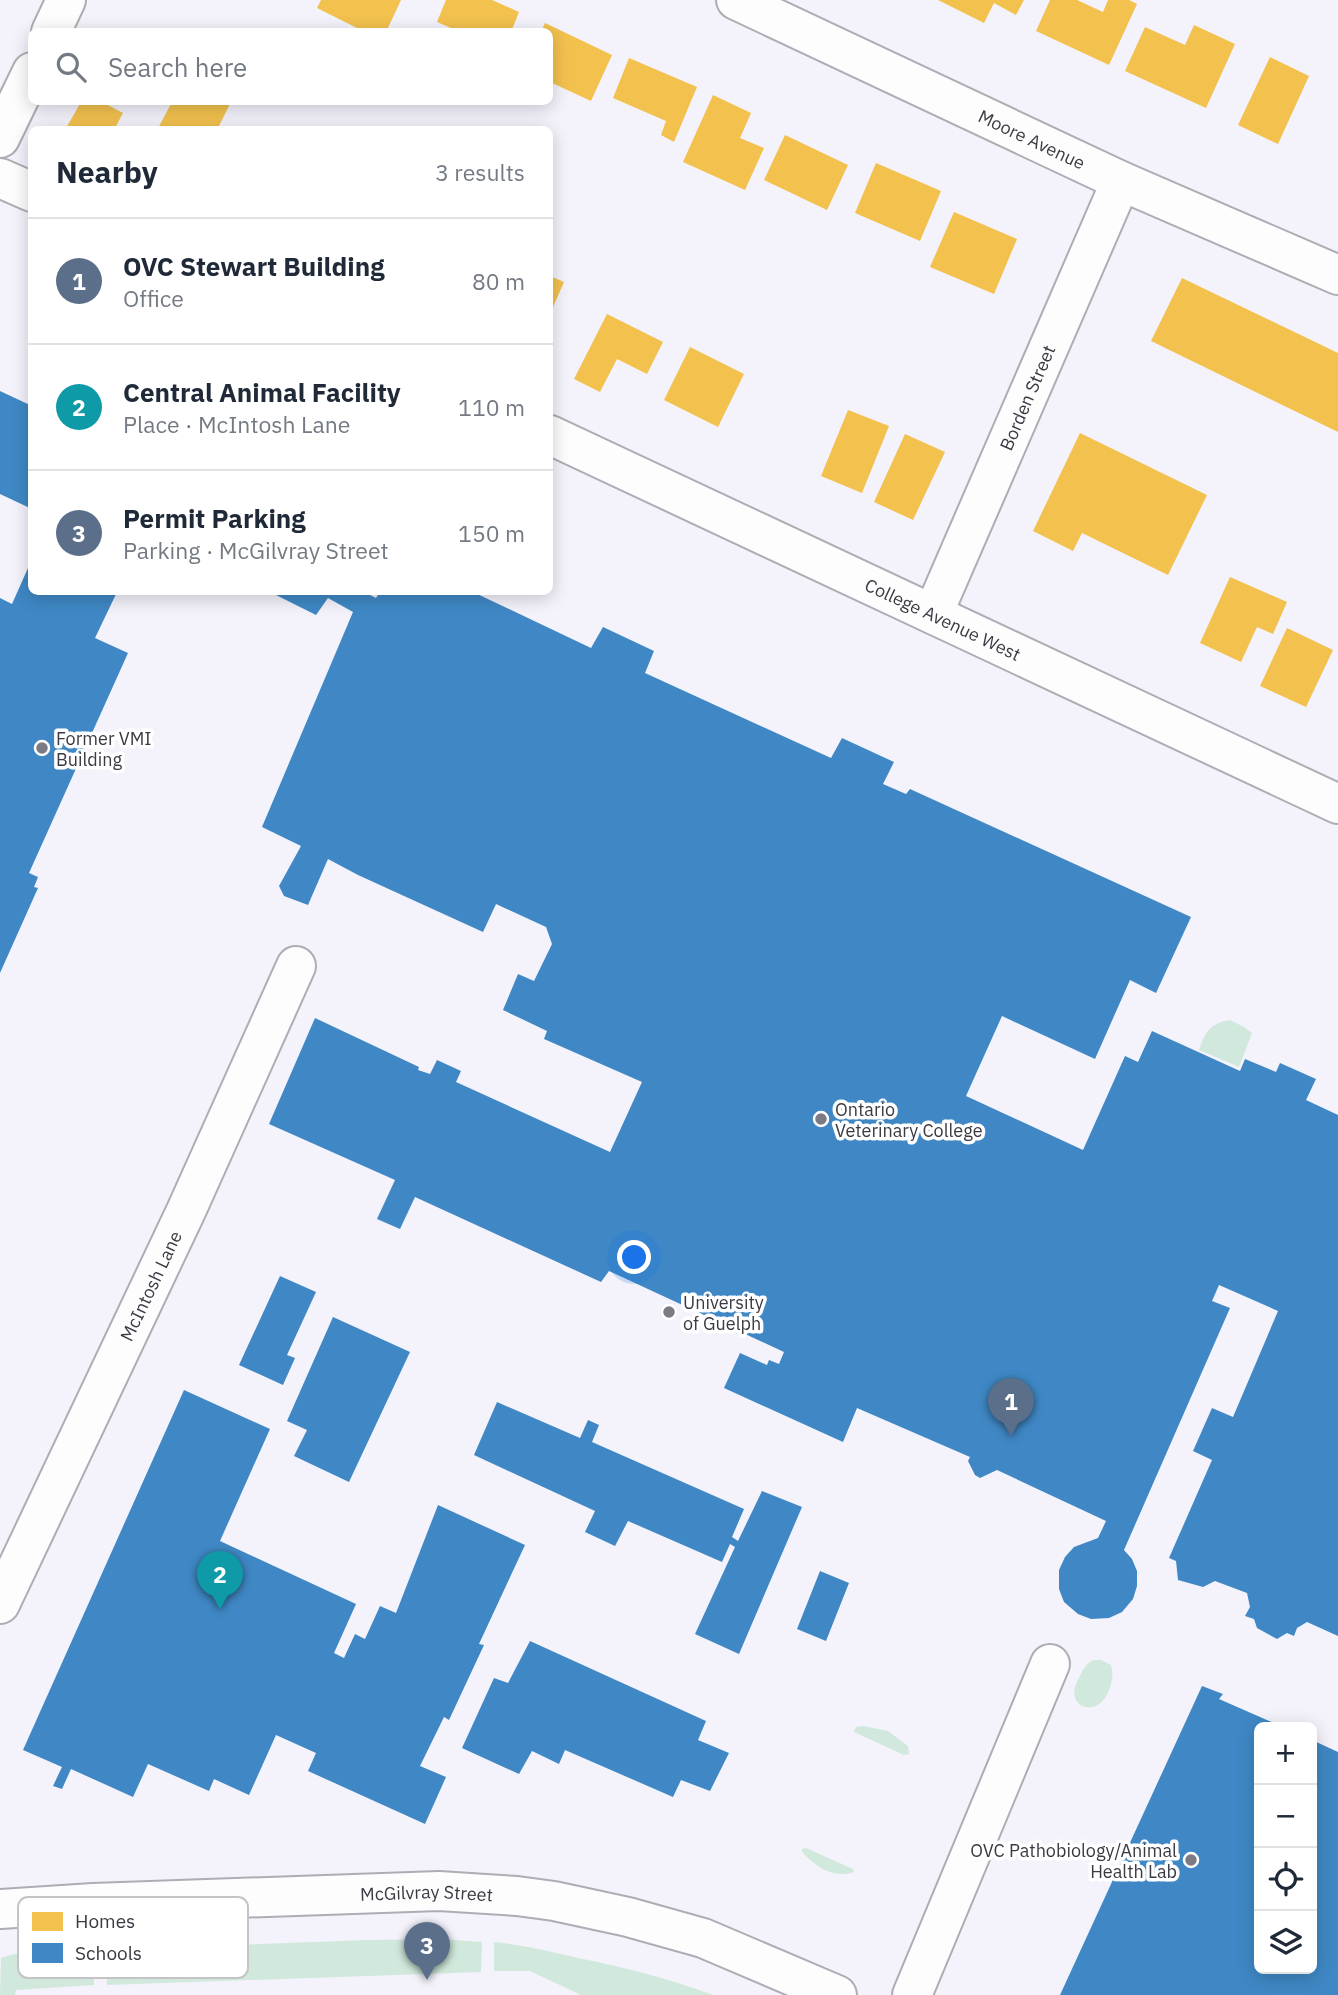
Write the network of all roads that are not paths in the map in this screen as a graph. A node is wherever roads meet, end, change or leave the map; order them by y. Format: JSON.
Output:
{"nodes":[{"id":1,"x":66,"y":0,"type":"edge"},
{"id":2,"x":736,"y":0,"type":"edge"},
{"id":3,"x":53,"y":28,"type":"edge"},
{"id":4,"x":28,"y":80,"type":"edge"},
{"id":5,"x":0,"y":138,"type":"edge"},
{"id":6,"x":0,"y":178,"type":"edge"},
{"id":7,"x":1121,"y":181,"type":"junction"},
{"id":8,"x":28,"y":190,"type":"edge"},
{"id":9,"x":1335,"y":267,"type":"edge"},
{"id":10,"x":553,"y":436,"type":"edge"},
{"id":11,"x":933,"y":614,"type":"junction"},
{"id":12,"x":1338,"y":804,"type":"edge"},
{"id":13,"x":296,"y":966,"type":"dead end"},
{"id":14,"x":0,"y":1604,"type":"edge"},
{"id":15,"x":1051,"y":1664,"type":"dead end"},
{"id":16,"x":248,"y":1898,"type":"edge"},
{"id":17,"x":18,"y":1908,"type":"edge"},
{"id":18,"x":0,"y":1909,"type":"edge"},
{"id":19,"x":837,"y":1995,"type":"edge"},
{"id":20,"x":912,"y":1995,"type":"edge"}],
"edges":[{"from":1,"to":3,"type":"street"},
{"from":2,"to":7,"type":"street","name":"Moore Avenue"},
{"from":4,"to":5,"type":"street"},
{"from":6,"to":8,"type":"street"},
{"from":7,"to":9,"type":"street","name":"Moore Avenue"},
{"from":7,"to":11,"type":"street","name":"Borden Street"},
{"from":10,"to":11,"type":"street","name":"College Avenue West"},
{"from":11,"to":12,"type":"street","name":"College Avenue West"},
{"from":13,"to":14,"type":"street","name":"McIntosh Lane"},
{"from":15,"to":20,"type":"street"},
{"from":16,"to":19,"type":"street","name":"McGilvray Street"},
{"from":17,"to":18,"type":"street","name":"McGilvray Street"}]}
